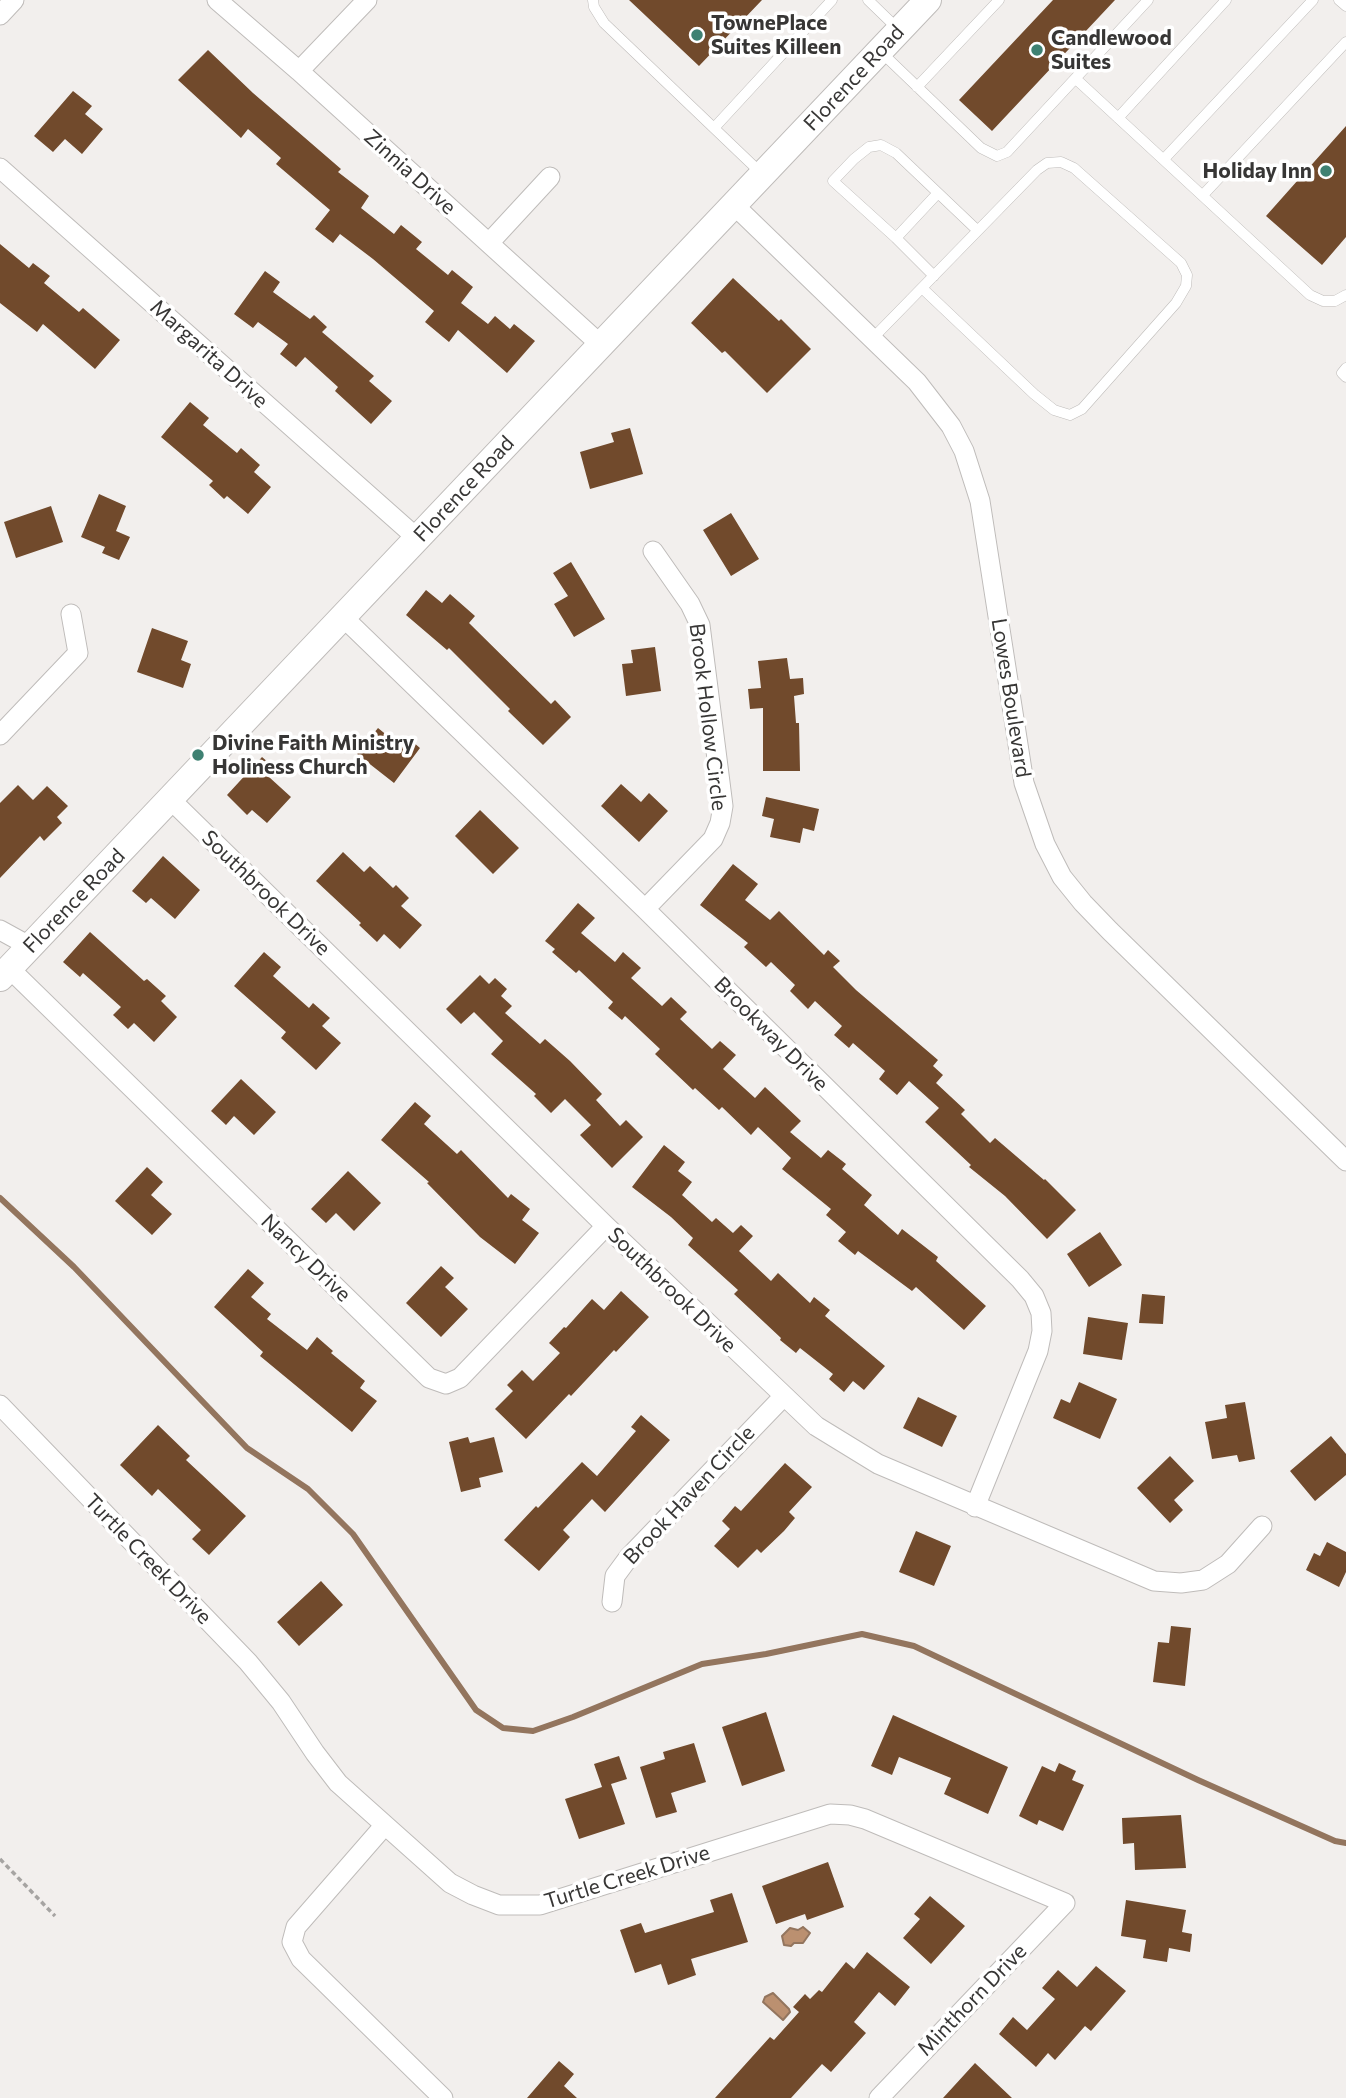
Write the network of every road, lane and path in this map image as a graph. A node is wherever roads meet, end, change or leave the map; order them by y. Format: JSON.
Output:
{"nodes":[{"id":1,"x":13,"y":0,"type":"edge"},
{"id":2,"x":217,"y":0,"type":"edge"},
{"id":3,"x":367,"y":0,"type":"edge"},
{"id":4,"x":593,"y":0,"type":"edge"},
{"id":5,"x":832,"y":0,"type":"edge"},
{"id":6,"x":868,"y":0,"type":"edge"},
{"id":7,"x":928,"y":0,"type":"edge"},
{"id":8,"x":999,"y":0,"type":"edge"},
{"id":9,"x":1148,"y":0,"type":"edge"},
{"id":10,"x":1226,"y":0,"type":"edge"},
{"id":11,"x":1313,"y":0,"type":"edge"},
{"id":12,"x":1339,"y":0,"type":"edge"},
{"id":13,"x":1346,"y":6,"type":"edge"},
{"id":14,"x":0,"y":15,"type":"edge"},
{"id":15,"x":900,"y":30,"type":"junction"},
{"id":16,"x":1346,"y":41,"type":"edge"},
{"id":17,"x":880,"y":51,"type":"junction"},
{"id":18,"x":299,"y":71,"type":"junction"},
{"id":19,"x":1076,"y":79,"type":"junction"},
{"id":20,"x":917,"y":87,"type":"junction"},
{"id":21,"x":1118,"y":118,"type":"junction"},
{"id":22,"x":714,"y":128,"type":"junction"},
{"id":23,"x":1164,"y":159,"type":"junction"},
{"id":24,"x":0,"y":168,"type":"edge"},
{"id":25,"x":763,"y":174,"type":"junction"},
{"id":26,"x":550,"y":177,"type":"dead end"},
{"id":27,"x":937,"y":194,"type":"junction"},
{"id":28,"x":1203,"y":195,"type":"junction"},
{"id":29,"x":734,"y":205,"type":"junction"},
{"id":30,"x":977,"y":230,"type":"junction"},
{"id":31,"x":896,"y":238,"type":"junction"},
{"id":32,"x":489,"y":243,"type":"junction"},
{"id":33,"x":934,"y":276,"type":"junction"},
{"id":34,"x":922,"y":288,"type":"junction"},
{"id":35,"x":1346,"y":295,"type":"edge"},
{"id":36,"x":872,"y":339,"type":"junction"},
{"id":37,"x":601,"y":345,"type":"junction"},
{"id":38,"x":1346,"y":368,"type":"edge"},
{"id":39,"x":1346,"y":377,"type":"edge"},
{"id":40,"x":418,"y":539,"type":"junction"},
{"id":41,"x":653,"y":551,"type":"dead end"},
{"id":42,"x":71,"y":614,"type":"dead end"},
{"id":43,"x":344,"y":618,"type":"junction"},
{"id":44,"x":0,"y":735,"type":"edge"},
{"id":45,"x":171,"y":800,"type":"junction"},
{"id":46,"x":645,"y":909,"type":"junction"},
{"id":47,"x":0,"y":930,"type":"edge"},
{"id":48,"x":31,"y":947,"type":"junction"},
{"id":49,"x":5,"y":973,"type":"edge"},
{"id":50,"x":1346,"y":1161,"type":"edge"},
{"id":51,"x":606,"y":1226,"type":"junction"},
{"id":52,"x":783,"y":1396,"type":"junction"},
{"id":53,"x":0,"y":1405,"type":"edge"},
{"id":54,"x":975,"y":1507,"type":"junction"},
{"id":55,"x":1262,"y":1526,"type":"dead end"},
{"id":56,"x":611,"y":1602,"type":"dead end"},
{"id":57,"x":384,"y":1826,"type":"junction"},
{"id":58,"x":0,"y":1859,"type":"edge"},
{"id":59,"x":1065,"y":1903,"type":"joint"},
{"id":60,"x":55,"y":1916,"type":"dead end"},
{"id":61,"x":443,"y":2098,"type":"edge"},
{"id":62,"x":879,"y":2098,"type":"edge"}],
"edges":[{"from":1,"to":14,"type":"street"},
{"from":2,"to":18,"type":"street","name":"Zinnia Drive"},
{"from":3,"to":18,"type":"street"},
{"from":4,"to":22,"type":"lane"},
{"from":5,"to":22,"type":"lane"},
{"from":6,"to":15,"type":"lane"},
{"from":7,"to":15,"type":"street","name":"Florence Road"},
{"from":8,"to":20,"type":"lane"},
{"from":9,"to":19,"type":"lane"},
{"from":10,"to":21,"type":"lane"},
{"from":11,"to":23,"type":"lane"},
{"from":12,"to":13,"type":"lane"},
{"from":15,"to":17,"type":"street","name":"Florence Road"},
{"from":16,"to":28,"type":"lane"},
{"from":17,"to":20,"type":"lane"},
{"from":17,"to":25,"type":"street","name":"Florence Road"},
{"from":18,"to":32,"type":"street","name":"Zinnia Drive"},
{"from":19,"to":20,"type":"lane"},
{"from":19,"to":21,"type":"lane"},
{"from":21,"to":23,"type":"lane"},
{"from":22,"to":25,"type":"lane"},
{"from":23,"to":28,"type":"lane"},
{"from":24,"to":40,"type":"street","name":"Margarita Drive"},
{"from":25,"to":29,"type":"street","name":"Florence Road"},
{"from":26,"to":32,"type":"street"},
{"from":27,"to":30,"type":"lane"},
{"from":27,"to":31,"type":"lane"},
{"from":27,"to":31,"type":"lane"},
{"from":28,"to":35,"type":"lane"},
{"from":29,"to":36,"type":"street","name":"Lowes Boulevard"},
{"from":29,"to":37,"type":"street","name":"Florence Road"},
{"from":30,"to":33,"type":"lane"},
{"from":30,"to":34,"type":"lane"},
{"from":31,"to":33,"type":"lane"},
{"from":32,"to":37,"type":"street","name":"Zinnia Drive"},
{"from":33,"to":34,"type":"lane"},
{"from":34,"to":36,"type":"lane"},
{"from":36,"to":50,"type":"street","name":"Lowes Boulevard"},
{"from":37,"to":40,"type":"street","name":"Florence Road"},
{"from":38,"to":39,"type":"lane"},
{"from":40,"to":43,"type":"street","name":"Florence Road"},
{"from":41,"to":46,"type":"street","name":"Brook Hollow Circle"},
{"from":42,"to":44,"type":"street"},
{"from":43,"to":45,"type":"street","name":"Florence Road"},
{"from":43,"to":46,"type":"street","name":"Brookway Drive"},
{"from":45,"to":48,"type":"street","name":"Florence Road"},
{"from":45,"to":51,"type":"street","name":"Southbrook Drive"},
{"from":46,"to":54,"type":"street","name":"Brookway Drive"},
{"from":47,"to":48,"type":"street"},
{"from":48,"to":49,"type":"street","name":"Florence Road"},
{"from":49,"to":51,"type":"street","name":"Nancy Drive"},
{"from":51,"to":52,"type":"street","name":"Southbrook Drive"},
{"from":52,"to":54,"type":"street","name":"Southbrook Drive"},
{"from":52,"to":56,"type":"street","name":"Brook Haven Circle"},
{"from":53,"to":57,"type":"street","name":"Turtle Creek Drive"},
{"from":54,"to":55,"type":"street","name":"Southbrook Drive"},
{"from":57,"to":59,"type":"street","name":"Turtle Creek Drive"},
{"from":57,"to":61,"type":"street"},
{"from":58,"to":60,"type":"path"},
{"from":59,"to":62,"type":"street","name":"Minthorn Drive"}]}
